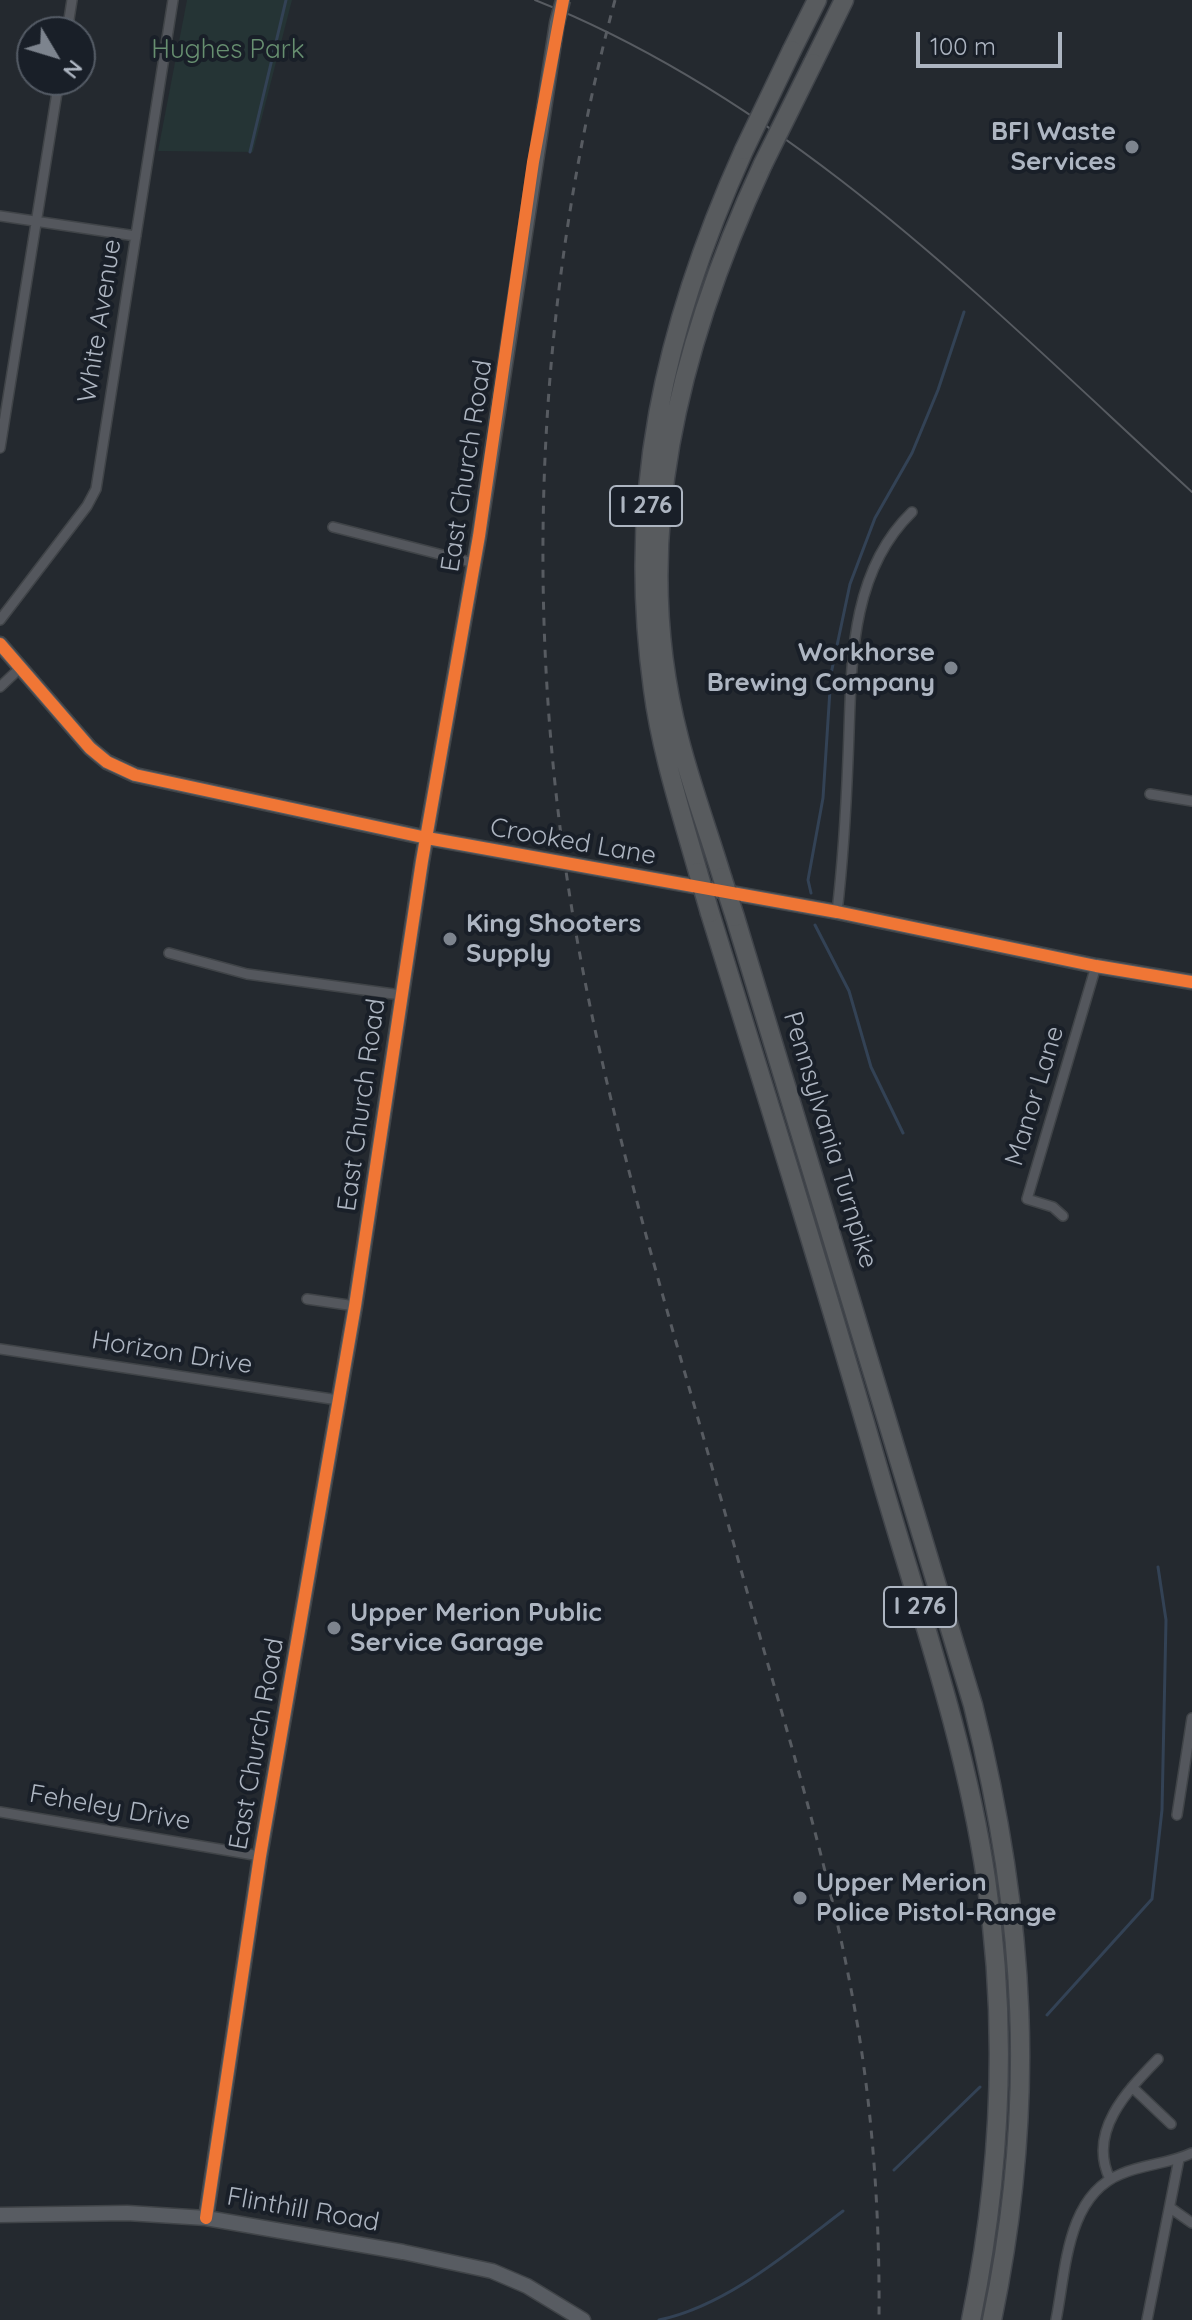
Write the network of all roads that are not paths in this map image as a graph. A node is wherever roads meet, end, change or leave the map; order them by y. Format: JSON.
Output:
{"nodes":[{"id":1,"x":173,"y":0,"type":"edge"},
{"id":2,"x":563,"y":0,"type":"edge"},
{"id":3,"x":817,"y":0,"type":"edge"},
{"id":4,"x":844,"y":0,"type":"edge"},
{"id":5,"x":56,"y":96,"type":"edge"},
{"id":6,"x":0,"y":216,"type":"edge"},
{"id":7,"x":36,"y":222,"type":"junction"},
{"id":8,"x":136,"y":236,"type":"junction"},
{"id":9,"x":0,"y":448,"type":"edge"},
{"id":10,"x":912,"y":512,"type":"dead end"},
{"id":11,"x":333,"y":527,"type":"dead end"},
{"id":12,"x":474,"y":563,"type":"junction"},
{"id":13,"x":0,"y":620,"type":"edge"},
{"id":14,"x":0,"y":644,"type":"edge"},
{"id":15,"x":20,"y":668,"type":"junction"},
{"id":16,"x":0,"y":687,"type":"edge"},
{"id":17,"x":1150,"y":794,"type":"dead end"},
{"id":18,"x":1192,"y":801,"type":"edge"},
{"id":19,"x":427,"y":838,"type":"junction"},
{"id":20,"x":837,"y":912,"type":"junction"},
{"id":21,"x":169,"y":953,"type":"dead end"},
{"id":22,"x":1096,"y":966,"type":"junction"},
{"id":23,"x":1192,"y":982,"type":"edge"},
{"id":24,"x":401,"y":995,"type":"junction"},
{"id":25,"x":1063,"y":1216,"type":"dead end"},
{"id":26,"x":307,"y":1299,"type":"dead end"},
{"id":27,"x":355,"y":1306,"type":"junction"},
{"id":28,"x":0,"y":1349,"type":"edge"},
{"id":29,"x":338,"y":1400,"type":"junction"},
{"id":30,"x":1192,"y":1718,"type":"edge"},
{"id":31,"x":0,"y":1812,"type":"edge"},
{"id":32,"x":1177,"y":1815,"type":"dead end"},
{"id":33,"x":260,"y":1856,"type":"junction"},
{"id":34,"x":1158,"y":2059,"type":"dead end"},
{"id":35,"x":1132,"y":2087,"type":"junction"},
{"id":36,"x":1171,"y":2124,"type":"dead end"},
{"id":37,"x":1192,"y":2153,"type":"edge"},
{"id":38,"x":1179,"y":2159,"type":"junction"},
{"id":39,"x":1110,"y":2179,"type":"junction"},
{"id":40,"x":1172,"y":2209,"type":"junction"},
{"id":41,"x":0,"y":2215,"type":"edge"},
{"id":42,"x":206,"y":2218,"type":"junction"},
{"id":43,"x":1192,"y":2223,"type":"edge"},
{"id":44,"x":583,"y":2320,"type":"edge"},
{"id":45,"x":971,"y":2320,"type":"edge"},
{"id":46,"x":992,"y":2320,"type":"edge"},
{"id":47,"x":1056,"y":2320,"type":"edge"},
{"id":48,"x":1147,"y":2320,"type":"edge"}],
"edges":[{"from":1,"to":8,"type":"street","name":"White Avenue"},
{"from":2,"to":12,"type":"street","name":"East Church Road","bridge":true},
{"from":3,"to":45,"type":"highway","name":"Pennsylvania Turnpike","number":"I 276","bridge":true},
{"from":4,"to":46,"type":"highway","name":"Pennsylvania Turnpike","number":"I 276","bridge":true},
{"from":5,"to":7,"type":"street"},
{"from":6,"to":7,"type":"street"},
{"from":7,"to":8,"type":"street"},
{"from":7,"to":9,"type":"street"},
{"from":8,"to":13,"type":"street","name":"White Avenue"},
{"from":10,"to":20,"type":"street"},
{"from":11,"to":12,"type":"street"},
{"from":12,"to":19,"type":"street","name":"East Church Road"},
{"from":14,"to":15,"type":"street","name":"Crooked Lane"},
{"from":15,"to":16,"type":"street"},
{"from":15,"to":19,"type":"street","name":"Crooked Lane"},
{"from":17,"to":18,"type":"street"},
{"from":19,"to":20,"type":"street","name":"Crooked Lane"},
{"from":19,"to":24,"type":"street","name":"East Church Road"},
{"from":20,"to":22,"type":"street","name":"Crooked Lane"},
{"from":21,"to":24,"type":"street"},
{"from":22,"to":23,"type":"street","name":"Crooked Lane"},
{"from":22,"to":25,"type":"street","name":"Manor Lane"},
{"from":24,"to":27,"type":"street","name":"East Church Road"},
{"from":26,"to":27,"type":"street"},
{"from":27,"to":29,"type":"street","name":"East Church Road"},
{"from":28,"to":29,"type":"street","name":"Horizon Drive"},
{"from":29,"to":33,"type":"street","name":"East Church Road"},
{"from":30,"to":32,"type":"street"},
{"from":31,"to":33,"type":"street","name":"Feheley Drive"},
{"from":33,"to":42,"type":"street","name":"East Church Road"},
{"from":34,"to":35,"type":"street"},
{"from":35,"to":36,"type":"street"},
{"from":35,"to":39,"type":"street"},
{"from":37,"to":38,"type":"street"},
{"from":38,"to":39,"type":"street"},
{"from":38,"to":40,"type":"street"},
{"from":39,"to":47,"type":"street"},
{"from":40,"to":43,"type":"street"},
{"from":40,"to":48,"type":"street"},
{"from":41,"to":42,"type":"street","name":"Flinthill Road"},
{"from":42,"to":44,"type":"street","name":"Flinthill Road"}]}
